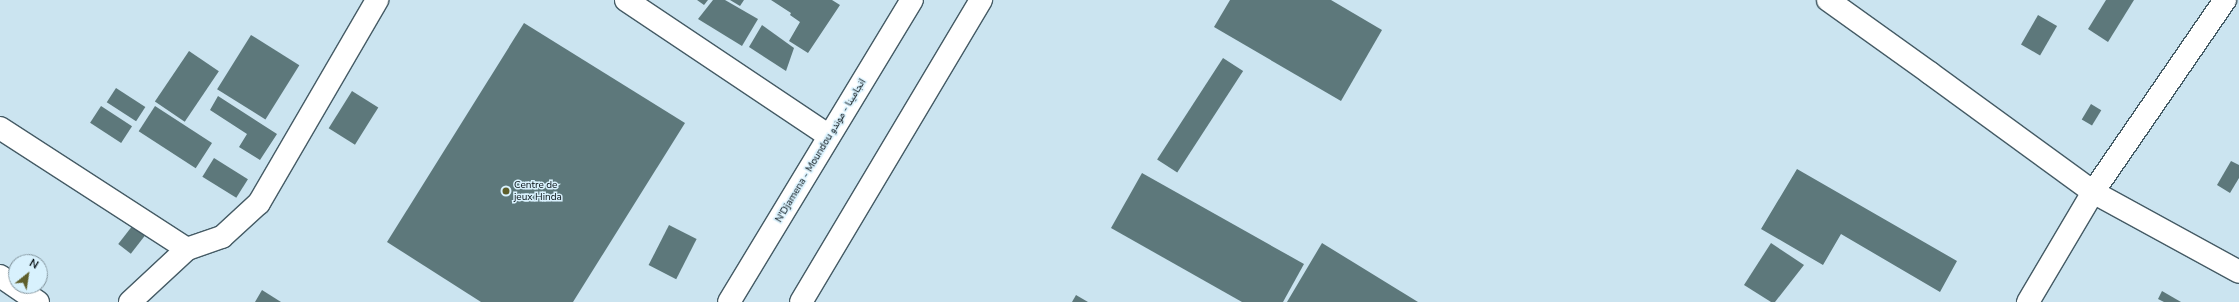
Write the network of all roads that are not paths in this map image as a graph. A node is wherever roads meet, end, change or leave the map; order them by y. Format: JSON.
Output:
{"nodes":[{"id":1,"x":377,"y":0,"type":"edge"},
{"id":2,"x":626,"y":0,"type":"edge"},
{"id":3,"x":912,"y":0,"type":"edge"},
{"id":4,"x":981,"y":0,"type":"edge"},
{"id":5,"x":1828,"y":0,"type":"edge"},
{"id":6,"x":2225,"y":0,"type":"edge"},
{"id":7,"x":0,"y":128,"type":"edge"},
{"id":8,"x":829,"y":136,"type":"junction"},
{"id":9,"x":2093,"y":192,"type":"junction"},
{"id":10,"x":187,"y":249,"type":"junction"},
{"id":11,"x":2239,"y":272,"type":"edge"},
{"id":12,"x":0,"y":276,"type":"edge"},
{"id":13,"x":38,"y":302,"type":"edge"},
{"id":14,"x":130,"y":302,"type":"edge"},
{"id":15,"x":729,"y":302,"type":"edge"},
{"id":16,"x":801,"y":302,"type":"edge"},
{"id":17,"x":2028,"y":302,"type":"edge"}],
"edges":[{"from":1,"to":10,"type":"street"},
{"from":2,"to":8,"type":"street"},
{"from":3,"to":8,"type":"street","name":"N'Djamena - Moundou انجامينا - موندو"},
{"from":4,"to":16,"type":"street"},
{"from":5,"to":9,"type":"street"},
{"from":6,"to":9,"type":"street"},
{"from":7,"to":10,"type":"street"},
{"from":8,"to":15,"type":"street","name":"N'Djamena - Moundou انجامينا - موندو"},
{"from":9,"to":11,"type":"street"},
{"from":9,"to":17,"type":"street"},
{"from":10,"to":14,"type":"street"},
{"from":12,"to":13,"type":"street"}]}
